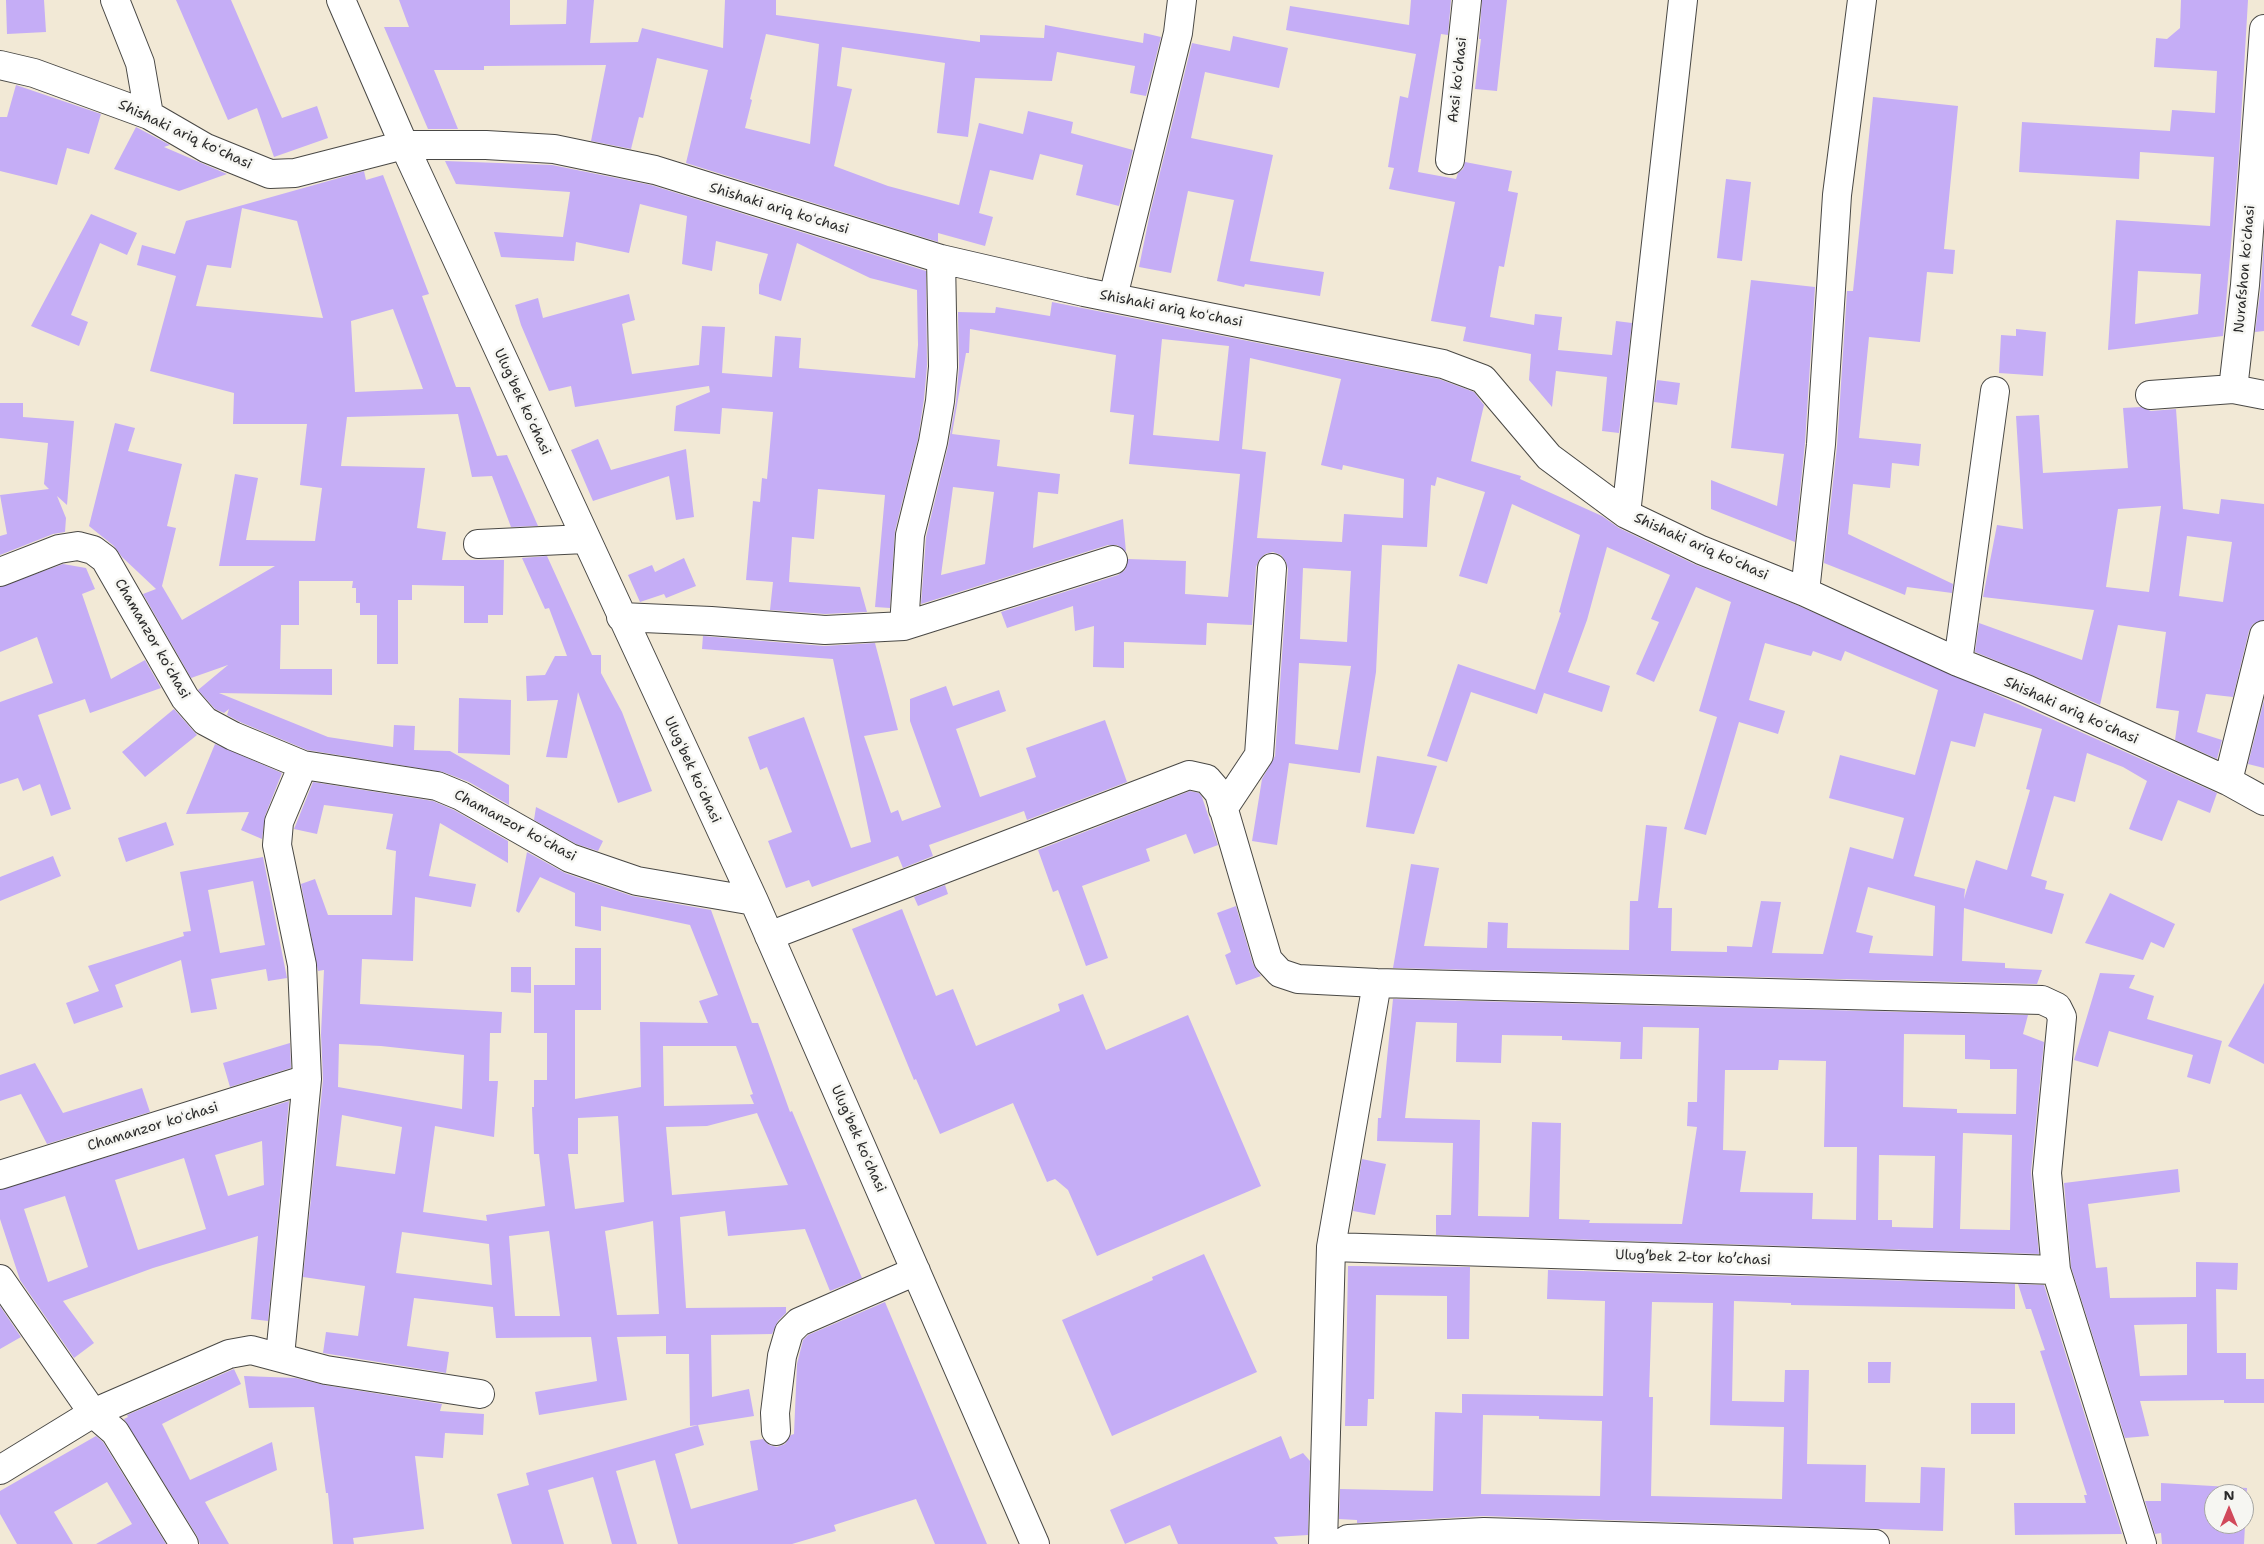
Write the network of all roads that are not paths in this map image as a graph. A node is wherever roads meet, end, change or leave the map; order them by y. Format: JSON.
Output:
{"nodes":[{"id":1,"x":115,"y":0,"type":"edge"},
{"id":2,"x":341,"y":0,"type":"edge"},
{"id":3,"x":1182,"y":0,"type":"edge"},
{"id":4,"x":1467,"y":0,"type":"edge"},
{"id":5,"x":1683,"y":0,"type":"edge"},
{"id":6,"x":1862,"y":0,"type":"edge"},
{"id":7,"x":2264,"y":29,"type":"edge"},
{"id":8,"x":0,"y":65,"type":"edge"},
{"id":9,"x":149,"y":115,"type":"junction"},
{"id":10,"x":404,"y":145,"type":"junction"},
{"id":11,"x":1450,"y":160,"type":"dead end"},
{"id":12,"x":941,"y":259,"type":"junction"},
{"id":13,"x":2254,"y":286,"type":"edge"},
{"id":14,"x":1113,"y":297,"type":"junction"},
{"id":15,"x":2233,"y":389,"type":"junction"},
{"id":16,"x":1995,"y":391,"type":"dead end"},
{"id":17,"x":2150,"y":395,"type":"dead end"},
{"id":18,"x":2264,"y":396,"type":"edge"},
{"id":19,"x":1626,"y":514,"type":"junction"},
{"id":20,"x":585,"y":539,"type":"junction"},
{"id":21,"x":478,"y":544,"type":"dead end"},
{"id":22,"x":1113,"y":560,"type":"dead end"},
{"id":23,"x":1272,"y":568,"type":"dead end"},
{"id":24,"x":0,"y":572,"type":"edge"},
{"id":25,"x":1805,"y":592,"type":"junction"},
{"id":26,"x":621,"y":617,"type":"junction"},
{"id":27,"x":904,"y":626,"type":"junction"},
{"id":28,"x":2264,"y":635,"type":"edge"},
{"id":29,"x":1958,"y":662,"type":"junction"},
{"id":30,"x":303,"y":765,"type":"junction"},
{"id":31,"x":2228,"y":781,"type":"junction"},
{"id":32,"x":2264,"y":801,"type":"edge"},
{"id":33,"x":1223,"y":809,"type":"junction"},
{"id":34,"x":754,"y":900,"type":"junction"},
{"id":35,"x":769,"y":936,"type":"junction"},
{"id":36,"x":1377,"y":983,"type":"junction"},
{"id":37,"x":307,"y":1079,"type":"junction"},
{"id":38,"x":0,"y":1175,"type":"edge"},
{"id":39,"x":1331,"y":1247,"type":"junction"},
{"id":40,"x":2056,"y":1270,"type":"junction"},
{"id":41,"x":916,"y":1271,"type":"junction"},
{"id":42,"x":0,"y":1279,"type":"edge"},
{"id":43,"x":280,"y":1356,"type":"junction"},
{"id":44,"x":480,"y":1394,"type":"dead end"},
{"id":45,"x":93,"y":1414,"type":"junction"},
{"id":46,"x":776,"y":1431,"type":"dead end"},
{"id":47,"x":0,"y":1470,"type":"edge"},
{"id":48,"x":1340,"y":1543,"type":"edge"},
{"id":49,"x":184,"y":1544,"type":"edge"},
{"id":50,"x":1035,"y":1544,"type":"edge"},
{"id":51,"x":1875,"y":1544,"type":"edge"},
{"id":52,"x":2142,"y":1544,"type":"edge"}],
"edges":[{"from":1,"to":9,"type":"street"},
{"from":2,"to":10,"type":"street","name":"Ulugʻbek koʻchasi"},
{"from":3,"to":14,"type":"street"},
{"from":4,"to":11,"type":"street","name":"Axsi koʻchasi"},
{"from":5,"to":19,"type":"street"},
{"from":6,"to":25,"type":"street"},
{"from":7,"to":13,"type":"street","name":"Nurafshon koʻchasi"},
{"from":8,"to":9,"type":"street","name":"Shishaki ariq koʻchasi"},
{"from":9,"to":10,"type":"street","name":"Shishaki ariq koʻchasi"},
{"from":10,"to":12,"type":"street","name":"Shishaki ariq koʻchasi"},
{"from":10,"to":20,"type":"street","name":"Ulugʻbek koʻchasi"},
{"from":12,"to":14,"type":"street","name":"Shishaki ariq koʻchasi"},
{"from":12,"to":27,"type":"street"},
{"from":13,"to":15,"type":"street","name":"Nurafshon koʻchasi"},
{"from":14,"to":19,"type":"street","name":"Shishaki ariq koʻchasi"},
{"from":15,"to":17,"type":"street"},
{"from":15,"to":18,"type":"street"},
{"from":16,"to":29,"type":"street"},
{"from":19,"to":25,"type":"street","name":"Shishaki ariq koʻchasi"},
{"from":20,"to":21,"type":"street"},
{"from":20,"to":26,"type":"street","name":"Ulugʻbek koʻchasi"},
{"from":22,"to":27,"type":"street"},
{"from":23,"to":33,"type":"street"},
{"from":24,"to":30,"type":"street","name":"Chamanzor koʻchasi"},
{"from":25,"to":29,"type":"street","name":"Shishaki ariq koʻchasi"},
{"from":26,"to":27,"type":"street"},
{"from":26,"to":34,"type":"street","name":"Ulugʻbek koʻchasi"},
{"from":28,"to":31,"type":"street"},
{"from":29,"to":31,"type":"street","name":"Shishaki ariq koʻchasi"},
{"from":30,"to":34,"type":"street","name":"Chamanzor koʻchasi"},
{"from":30,"to":37,"type":"street"},
{"from":31,"to":32,"type":"street","name":"Shishaki ariq koʻchasi"},
{"from":33,"to":35,"type":"street"},
{"from":33,"to":36,"type":"street"},
{"from":34,"to":35,"type":"street","name":"Ulugʻbek koʻchasi"},
{"from":35,"to":41,"type":"street","name":"Ulugʻbek koʻchasi"},
{"from":36,"to":39,"type":"street"},
{"from":36,"to":40,"type":"street"},
{"from":37,"to":38,"type":"street","name":"Chamanzor koʻchasi"},
{"from":37,"to":43,"type":"street"},
{"from":39,"to":40,"type":"street","name":"Ulugʼbek 2-tor koʼchasi"},
{"from":39,"to":48,"type":"street"},
{"from":40,"to":52,"type":"street"},
{"from":41,"to":46,"type":"street"},
{"from":41,"to":50,"type":"street","name":"Ulugʻbek koʻchasi"},
{"from":42,"to":45,"type":"street"},
{"from":43,"to":44,"type":"street"},
{"from":43,"to":45,"type":"street"},
{"from":45,"to":47,"type":"street"},
{"from":45,"to":49,"type":"street"},
{"from":48,"to":51,"type":"street"}]}
